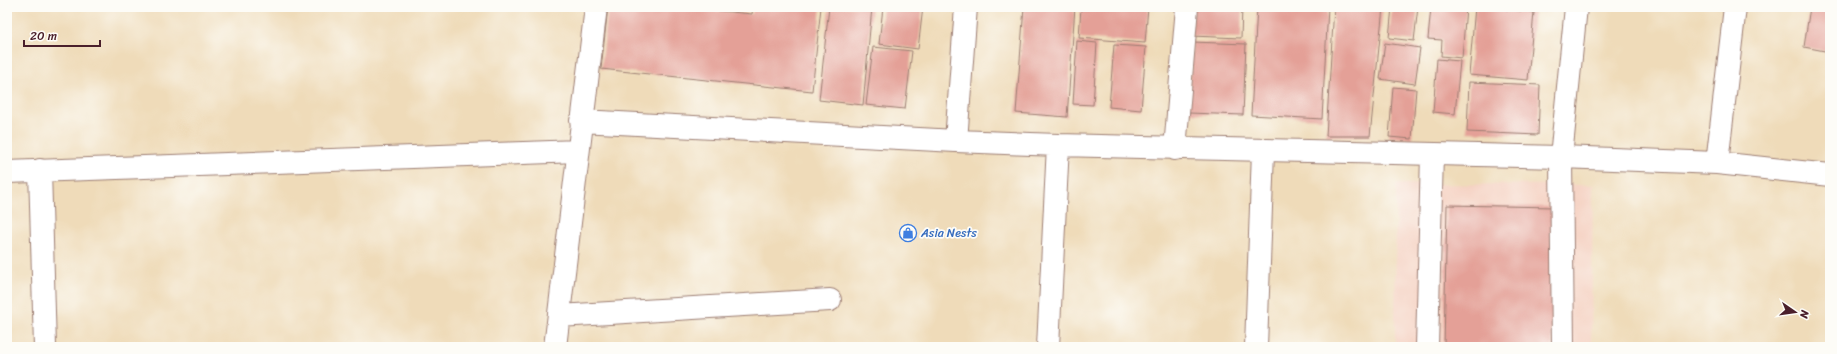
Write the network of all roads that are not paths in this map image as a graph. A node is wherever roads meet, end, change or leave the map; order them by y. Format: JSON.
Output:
{"nodes":[{"id":1,"x":596,"y":7,"type":"edge"},
{"id":2,"x":966,"y":7,"type":"edge"},
{"id":3,"x":1187,"y":7,"type":"edge"},
{"id":4,"x":1576,"y":7,"type":"edge"},
{"id":5,"x":1735,"y":7,"type":"edge"},
{"id":6,"x":582,"y":121,"type":"junction"},
{"id":7,"x":956,"y":141,"type":"junction"},
{"id":8,"x":1058,"y":145,"type":"junction"},
{"id":9,"x":1175,"y":149,"type":"junction"},
{"id":10,"x":578,"y":151,"type":"junction"},
{"id":11,"x":1263,"y":151,"type":"junction"},
{"id":12,"x":1432,"y":154,"type":"junction"},
{"id":13,"x":1561,"y":157,"type":"junction"},
{"id":14,"x":1717,"y":163,"type":"junction"},
{"id":15,"x":40,"y":170,"type":"junction"},
{"id":16,"x":7,"y":172,"type":"edge"},
{"id":17,"x":1830,"y":175,"type":"edge"},
{"id":18,"x":830,"y":300,"type":"dead end"},
{"id":19,"x":559,"y":316,"type":"junction"},
{"id":20,"x":45,"y":347,"type":"edge"},
{"id":21,"x":555,"y":347,"type":"edge"},
{"id":22,"x":1048,"y":347,"type":"edge"},
{"id":23,"x":1256,"y":347,"type":"edge"},
{"id":24,"x":1427,"y":347,"type":"edge"},
{"id":25,"x":1563,"y":347,"type":"edge"}],
"edges":[{"from":1,"to":6,"type":"street"},
{"from":2,"to":7,"type":"street"},
{"from":3,"to":9,"type":"street"},
{"from":4,"to":13,"type":"street"},
{"from":5,"to":14,"type":"street"},
{"from":6,"to":7,"type":"street"},
{"from":6,"to":10,"type":"street"},
{"from":7,"to":8,"type":"street"},
{"from":8,"to":9,"type":"street"},
{"from":8,"to":22,"type":"street"},
{"from":9,"to":11,"type":"street"},
{"from":10,"to":15,"type":"street"},
{"from":10,"to":19,"type":"street"},
{"from":11,"to":12,"type":"street"},
{"from":11,"to":23,"type":"street"},
{"from":12,"to":13,"type":"street"},
{"from":12,"to":24,"type":"street"},
{"from":13,"to":14,"type":"street"},
{"from":13,"to":25,"type":"street"},
{"from":14,"to":17,"type":"street"},
{"from":15,"to":16,"type":"street"},
{"from":15,"to":20,"type":"street"},
{"from":18,"to":19,"type":"street"},
{"from":19,"to":21,"type":"street"}]}
